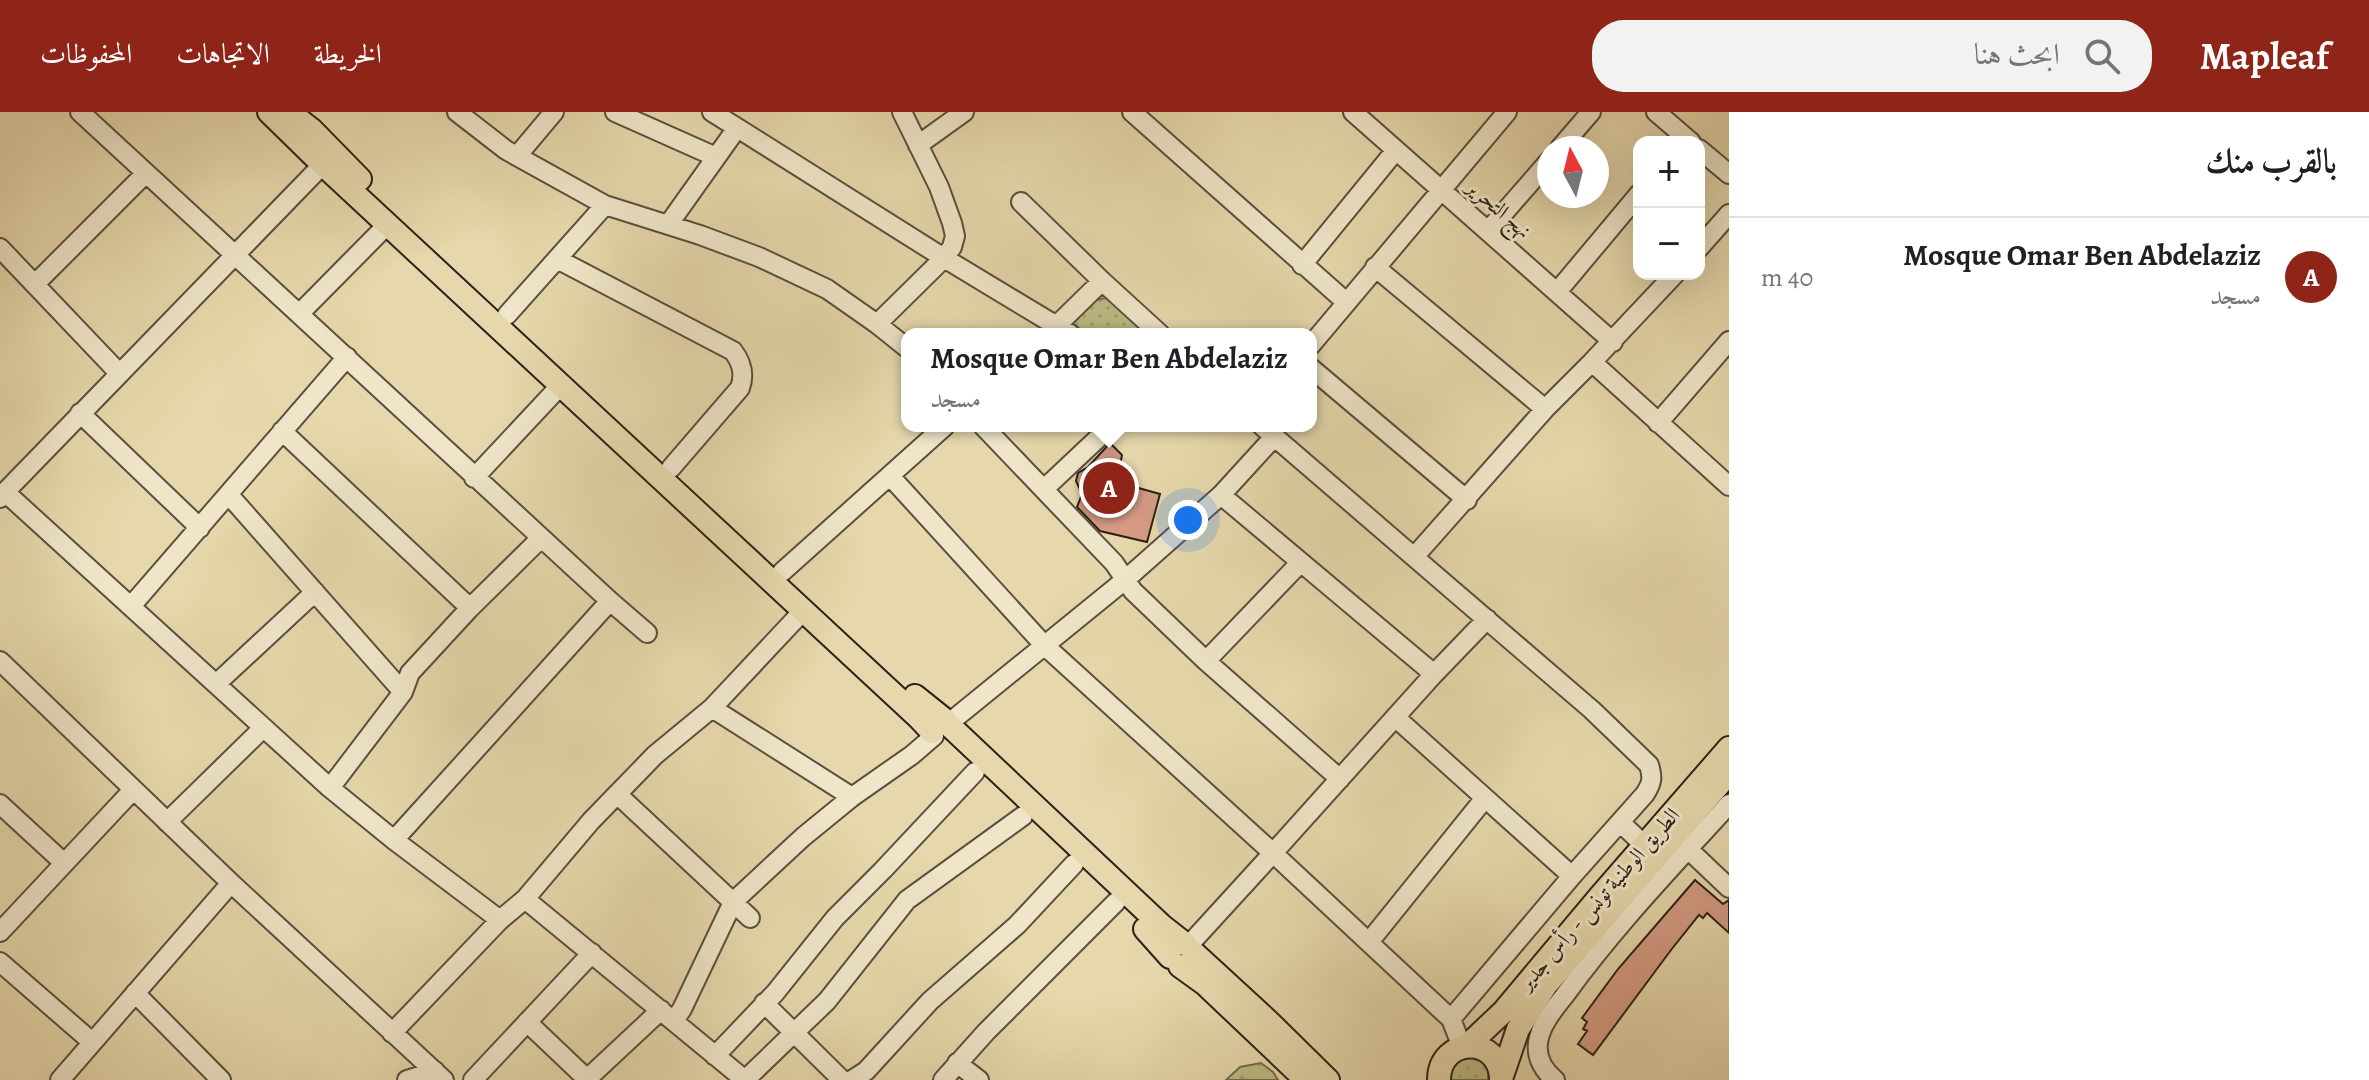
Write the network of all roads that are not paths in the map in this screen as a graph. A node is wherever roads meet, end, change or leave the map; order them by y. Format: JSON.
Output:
{"nodes":[{"id":1,"x":80,"y":112,"type":"edge"},
{"id":2,"x":269,"y":112,"type":"edge"},
{"id":3,"x":554,"y":112,"type":"edge"},
{"id":4,"x":615,"y":112,"type":"edge"},
{"id":5,"x":712,"y":112,"type":"edge"},
{"id":6,"x":902,"y":112,"type":"edge"},
{"id":7,"x":964,"y":112,"type":"edge"},
{"id":8,"x":1132,"y":112,"type":"edge"},
{"id":9,"x":1353,"y":112,"type":"edge"},
{"id":10,"x":1507,"y":112,"type":"edge"},
{"id":11,"x":1591,"y":112,"type":"edge"},
{"id":12,"x":1656,"y":112,"type":"edge"},
{"id":13,"x":460,"y":113,"type":"edge"},
{"id":14,"x":299,"y":121,"type":"edge"},
{"id":15,"x":737,"y":128,"type":"junction"},
{"id":16,"x":1570,"y":136,"type":"edge"},
{"id":17,"x":1682,"y":136,"type":"edge"},
{"id":18,"x":918,"y":145,"type":"junction"},
{"id":19,"x":1396,"y":150,"type":"junction"},
{"id":20,"x":1705,"y":155,"type":"edge"},
{"id":21,"x":517,"y":156,"type":"junction"},
{"id":22,"x":716,"y":157,"type":"junction"},
{"id":23,"x":328,"y":158,"type":"junction"},
{"id":24,"x":146,"y":173,"type":"junction"},
{"id":25,"x":1729,"y":174,"type":"edge"},
{"id":26,"x":1537,"y":175,"type":"edge"},
{"id":27,"x":1441,"y":190,"type":"junction"},
{"id":28,"x":1633,"y":201,"type":"edge"},
{"id":29,"x":1021,"y":202,"type":"dead end"},
{"id":30,"x":605,"y":205,"type":"junction"},
{"id":31,"x":1728,"y":218,"type":"edge"},
{"id":32,"x":388,"y":224,"type":"junction"},
{"id":33,"x":668,"y":225,"type":"junction"},
{"id":34,"x":1488,"y":231,"type":"junction"},
{"id":35,"x":1705,"y":242,"type":"edge"},
{"id":36,"x":0,"y":248,"type":"edge"},
{"id":37,"x":235,"y":254,"type":"junction"},
{"id":38,"x":944,"y":258,"type":"junction"},
{"id":39,"x":557,"y":259,"type":"junction"},
{"id":40,"x":1302,"y":265,"type":"junction"},
{"id":41,"x":1375,"y":267,"type":"junction"},
{"id":42,"x":1670,"y":280,"type":"edge"},
{"id":43,"x":1102,"y":281,"type":"junction"},
{"id":44,"x":35,"y":284,"type":"junction"},
{"id":45,"x":1557,"y":292,"type":"junction"},
{"id":46,"x":1346,"y":302,"type":"junction"},
{"id":47,"x":300,"y":313,"type":"junction"},
{"id":48,"x":507,"y":315,"type":"junction"},
{"id":49,"x":877,"y":324,"type":"junction"},
{"id":50,"x":1052,"y":328,"type":"edge"},
{"id":51,"x":1061,"y":328,"type":"edge"},
{"id":52,"x":1153,"y":328,"type":"edge"},
{"id":53,"x":1317,"y":338,"type":"edge"},
{"id":54,"x":1729,"y":341,"type":"edge"},
{"id":55,"x":1613,"y":342,"type":"junction"},
{"id":56,"x":901,"y":343,"type":"edge"},
{"id":57,"x":347,"y":357,"type":"junction"},
{"id":58,"x":1592,"y":362,"type":"junction"},
{"id":59,"x":119,"y":373,"type":"junction"},
{"id":60,"x":1317,"y":373,"type":"edge"},
{"id":61,"x":561,"y":385,"type":"junction"},
{"id":62,"x":1545,"y":409,"type":"junction"},
{"id":63,"x":80,"y":413,"type":"junction"},
{"id":64,"x":1658,"y":423,"type":"junction"},
{"id":65,"x":282,"y":431,"type":"junction"},
{"id":66,"x":938,"y":432,"type":"edge"},
{"id":67,"x":989,"y":432,"type":"edge"},
{"id":68,"x":1105,"y":432,"type":"edge"},
{"id":69,"x":1267,"y":432,"type":"edge"},
{"id":70,"x":1269,"y":432,"type":"edge"},
{"id":71,"x":671,"y":468,"type":"junction"},
{"id":72,"x":890,"y":476,"type":"junction"},
{"id":73,"x":474,"y":478,"type":"junction"},
{"id":74,"x":1728,"y":482,"type":"edge"},
{"id":75,"x":1044,"y":489,"type":"junction"},
{"id":76,"x":3,"y":495,"type":"edge"},
{"id":77,"x":229,"y":495,"type":"junction"},
{"id":78,"x":1221,"y":495,"type":"junction"},
{"id":79,"x":1467,"y":500,"type":"junction"},
{"id":80,"x":200,"y":528,"type":"junction"},
{"id":81,"x":541,"y":538,"type":"junction"},
{"id":82,"x":1414,"y":557,"type":"junction"},
{"id":83,"x":1300,"y":563,"type":"junction"},
{"id":84,"x":782,"y":572,"type":"junction"},
{"id":85,"x":1125,"y":580,"type":"junction"},
{"id":86,"x":315,"y":592,"type":"junction"},
{"id":87,"x":610,"y":601,"type":"junction"},
{"id":88,"x":132,"y":605,"type":"junction"},
{"id":89,"x":470,"y":608,"type":"junction"},
{"id":90,"x":803,"y":611,"type":"junction"},
{"id":91,"x":1487,"y":619,"type":"junction"},
{"id":92,"x":647,"y":633,"type":"dead end"},
{"id":93,"x":1044,"y":645,"type":"junction"},
{"id":94,"x":1206,"y":661,"type":"junction"},
{"id":95,"x":1,"y":664,"type":"edge"},
{"id":96,"x":1434,"y":674,"type":"junction"},
{"id":97,"x":216,"y":684,"type":"junction"},
{"id":98,"x":403,"y":692,"type":"junction"},
{"id":99,"x":712,"y":708,"type":"junction"},
{"id":100,"x":1395,"y":717,"type":"junction"},
{"id":101,"x":263,"y":728,"type":"junction"},
{"id":102,"x":942,"y":730,"type":"junction"},
{"id":103,"x":1729,"y":748,"type":"edge"},
{"id":104,"x":975,"y":772,"type":"junction"},
{"id":105,"x":1729,"y":773,"type":"edge"},
{"id":106,"x":1340,"y":779,"type":"junction"},
{"id":107,"x":330,"y":788,"type":"junction"},
{"id":108,"x":133,"y":790,"type":"junction"},
{"id":109,"x":617,"y":794,"type":"junction"},
{"id":110,"x":852,"y":797,"type":"junction"},
{"id":111,"x":1485,"y":798,"type":"junction"},
{"id":112,"x":0,"y":804,"type":"edge"},
{"id":113,"x":1729,"y":804,"type":"edge"},
{"id":114,"x":1023,"y":816,"type":"junction"},
{"id":115,"x":167,"y":822,"type":"junction"},
{"id":116,"x":1620,"y":822,"type":"junction"},
{"id":117,"x":394,"y":840,"type":"junction"},
{"id":118,"x":1671,"y":849,"type":"junction"},
{"id":119,"x":1273,"y":853,"type":"junction"},
{"id":120,"x":64,"y":863,"type":"junction"},
{"id":121,"x":1074,"y":864,"type":"junction"},
{"id":122,"x":1572,"y":876,"type":"junction"},
{"id":123,"x":231,"y":883,"type":"junction"},
{"id":124,"x":1729,"y":888,"type":"edge"},
{"id":125,"x":525,"y":899,"type":"junction"},
{"id":126,"x":733,"y":902,"type":"junction"},
{"id":127,"x":1116,"y":902,"type":"junction"},
{"id":128,"x":750,"y":918,"type":"dead end"},
{"id":129,"x":500,"y":920,"type":"junction"},
{"id":130,"x":0,"y":932,"type":"edge"},
{"id":131,"x":1369,"y":942,"type":"junction"},
{"id":132,"x":1585,"y":952,"type":"junction"},
{"id":133,"x":592,"y":953,"type":"junction"},
{"id":134,"x":1183,"y":953,"type":"junction"},
{"id":135,"x":0,"y":962,"type":"edge"},
{"id":136,"x":135,"y":993,"type":"junction"},
{"id":137,"x":764,"y":1003,"type":"junction"},
{"id":138,"x":667,"y":1016,"type":"junction"},
{"id":139,"x":1451,"y":1019,"type":"junction"},
{"id":140,"x":527,"y":1022,"type":"junction"},
{"id":141,"x":392,"y":1033,"type":"junction"},
{"id":142,"x":793,"y":1033,"type":"junction"},
{"id":143,"x":92,"y":1042,"type":"junction"},
{"id":144,"x":1464,"y":1047,"type":"junction"},
{"id":145,"x":715,"y":1056,"type":"junction"},
{"id":146,"x":957,"y":1063,"type":"junction"},
{"id":147,"x":439,"y":1076,"type":"edge"},
{"id":148,"x":754,"y":1077,"type":"edge"},
{"id":149,"x":1438,"y":1078,"type":"edge"},
{"id":150,"x":1501,"y":1078,"type":"edge"},
{"id":151,"x":60,"y":1080,"type":"edge"},
{"id":152,"x":221,"y":1080,"type":"edge"},
{"id":153,"x":407,"y":1080,"type":"edge"},
{"id":154,"x":473,"y":1080,"type":"edge"},
{"id":155,"x":588,"y":1080,"type":"edge"},
{"id":156,"x":842,"y":1080,"type":"edge"},
{"id":157,"x":852,"y":1080,"type":"edge"},
{"id":158,"x":943,"y":1080,"type":"edge"},
{"id":159,"x":979,"y":1080,"type":"edge"},
{"id":160,"x":1306,"y":1080,"type":"edge"},
{"id":161,"x":1328,"y":1080,"type":"edge"},
{"id":162,"x":1555,"y":1080,"type":"edge"}],
"edges":[{"from":1,"to":24,"type":"street"},
{"from":2,"to":14,"type":"main road"},
{"from":3,"to":21,"type":"street"},
{"from":4,"to":22,"type":"street"},
{"from":5,"to":15,"type":"street"},
{"from":6,"to":18,"type":"street"},
{"from":7,"to":18,"type":"street"},
{"from":8,"to":40,"type":"street"},
{"from":9,"to":19,"type":"street","name":"نهج التحرير"},
{"from":10,"to":27,"type":"street"},
{"from":11,"to":16,"type":"street"},
{"from":12,"to":17,"type":"street"},
{"from":13,"to":21,"type":"street"},
{"from":14,"to":23,"type":"main road"},
{"from":15,"to":22,"type":"street"},
{"from":15,"to":38,"type":"street"},
{"from":18,"to":38,"type":"street"},
{"from":19,"to":27,"type":"street","name":"نهج التحرير"},
{"from":19,"to":40,"type":"street"},
{"from":20,"to":25,"type":"street"},
{"from":21,"to":30,"type":"street"},
{"from":22,"to":33,"type":"street"},
{"from":23,"to":32,"type":"main road"},
{"from":23,"to":37,"type":"street"},
{"from":23,"to":48,"type":"main road"},
{"from":24,"to":37,"type":"street"},
{"from":24,"to":44,"type":"street"},
{"from":26,"to":34,"type":"street"},
{"from":27,"to":34,"type":"street","name":"نهج التحرير"},
{"from":27,"to":41,"type":"street"},
{"from":28,"to":45,"type":"street"},
{"from":29,"to":43,"type":"street"},
{"from":30,"to":33,"type":"street"},
{"from":30,"to":39,"type":"street"},
{"from":31,"to":35,"type":"street"},
{"from":32,"to":47,"type":"street"},
{"from":32,"to":61,"type":"main road"},
{"from":33,"to":49,"type":"street"},
{"from":34,"to":45,"type":"street","name":"نهج التحرير"},
{"from":36,"to":44,"type":"street"},
{"from":37,"to":47,"type":"street"},
{"from":37,"to":59,"type":"street"},
{"from":38,"to":49,"type":"street"},
{"from":38,"to":50,"type":"street"},
{"from":39,"to":48,"type":"street"},
{"from":39,"to":71,"type":"street"},
{"from":40,"to":46,"type":"street"},
{"from":41,"to":46,"type":"street"},
{"from":41,"to":62,"type":"street"},
{"from":42,"to":55,"type":"street"},
{"from":43,"to":51,"type":"street"},
{"from":43,"to":52,"type":"street"},
{"from":44,"to":59,"type":"street"},
{"from":45,"to":55,"type":"street","name":"نهج التحرير"},
{"from":46,"to":53,"type":"street"},
{"from":47,"to":57,"type":"street"},
{"from":48,"to":71,"type":"main road"},
{"from":49,"to":56,"type":"street"},
{"from":54,"to":64,"type":"street"},
{"from":55,"to":58,"type":"street"},
{"from":57,"to":65,"type":"street"},
{"from":57,"to":73,"type":"street"},
{"from":58,"to":62,"type":"street"},
{"from":58,"to":64,"type":"street"},
{"from":59,"to":63,"type":"street"},
{"from":60,"to":79,"type":"street"},
{"from":61,"to":73,"type":"street"},
{"from":61,"to":90,"type":"main road"},
{"from":62,"to":79,"type":"street"},
{"from":63,"to":76,"type":"street"},
{"from":63,"to":80,"type":"street"},
{"from":64,"to":74,"type":"street"},
{"from":65,"to":77,"type":"street"},
{"from":65,"to":89,"type":"street"},
{"from":66,"to":72,"type":"street"},
{"from":67,"to":75,"type":"street"},
{"from":68,"to":75,"type":"street"},
{"from":69,"to":78,"type":"street"},
{"from":70,"to":82,"type":"street"},
{"from":71,"to":84,"type":"main road"},
{"from":72,"to":84,"type":"street"},
{"from":72,"to":93,"type":"street"},
{"from":73,"to":81,"type":"street"},
{"from":75,"to":85,"type":"street"},
{"from":76,"to":88,"type":"street"},
{"from":77,"to":80,"type":"street"},
{"from":77,"to":86,"type":"street"},
{"from":78,"to":83,"type":"street"},
{"from":78,"to":85,"type":"street"},
{"from":79,"to":82,"type":"street"},
{"from":80,"to":88,"type":"street"},
{"from":81,"to":87,"type":"street"},
{"from":81,"to":89,"type":"street"},
{"from":82,"to":91,"type":"street"},
{"from":83,"to":94,"type":"street"},
{"from":83,"to":96,"type":"street"},
{"from":84,"to":102,"type":"main road"},
{"from":85,"to":93,"type":"street"},
{"from":85,"to":94,"type":"street"},
{"from":86,"to":97,"type":"street"},
{"from":86,"to":98,"type":"street"},
{"from":87,"to":92,"type":"street"},
{"from":87,"to":117,"type":"street"},
{"from":88,"to":97,"type":"street"},
{"from":89,"to":98,"type":"street"},
{"from":90,"to":99,"type":"street"},
{"from":90,"to":102,"type":"main road"},
{"from":91,"to":96,"type":"street"},
{"from":91,"to":116,"type":"street"},
{"from":93,"to":102,"type":"street"},
{"from":93,"to":119,"type":"street"},
{"from":94,"to":106,"type":"street"},
{"from":95,"to":108,"type":"street"},
{"from":96,"to":100,"type":"street"},
{"from":97,"to":101,"type":"street"},
{"from":98,"to":107,"type":"street"},
{"from":99,"to":109,"type":"street"},
{"from":99,"to":110,"type":"street"},
{"from":100,"to":106,"type":"street"},
{"from":100,"to":111,"type":"street"},
{"from":101,"to":107,"type":"street"},
{"from":101,"to":115,"type":"street"},
{"from":102,"to":104,"type":"main road"},
{"from":102,"to":110,"type":"street"},
{"from":102,"to":134,"type":"main road"},
{"from":103,"to":118,"type":"main road","name":"الطريق الوطنية تونس - رأس جدير"},
{"from":104,"to":114,"type":"main road"},
{"from":104,"to":137,"type":"street"},
{"from":105,"to":118,"type":"main road","name":"الطريق الوطنية تونس - رأس جدير"},
{"from":106,"to":119,"type":"street"},
{"from":107,"to":117,"type":"street"},
{"from":108,"to":115,"type":"street"},
{"from":108,"to":120,"type":"street"},
{"from":109,"to":125,"type":"street"},
{"from":109,"to":126,"type":"street"},
{"from":110,"to":126,"type":"street"},
{"from":111,"to":122,"type":"street"},
{"from":111,"to":131,"type":"street"},
{"from":112,"to":120,"type":"street"},
{"from":113,"to":118,"type":"street"},
{"from":114,"to":121,"type":"main road"},
{"from":114,"to":142,"type":"street"},
{"from":115,"to":123,"type":"street"},
{"from":116,"to":118,"type":"street"},
{"from":116,"to":122,"type":"street"},
{"from":117,"to":129,"type":"street"},
{"from":118,"to":124,"type":"street"},
{"from":118,"to":132,"type":"main road","name":"الطريق الوطنية تونس - رأس جدير"},
{"from":118,"to":144,"type":"main road","name":"الطريق الوطنية تونس - رأس جدير"},
{"from":119,"to":131,"type":"street"},
{"from":119,"to":134,"type":"street"},
{"from":120,"to":130,"type":"street"},
{"from":121,"to":127,"type":"main road"},
{"from":121,"to":157,"type":"street"},
{"from":122,"to":139,"type":"street"},
{"from":123,"to":136,"type":"street"},
{"from":123,"to":141,"type":"street"},
{"from":125,"to":129,"type":"street"},
{"from":125,"to":133,"type":"street"},
{"from":126,"to":128,"type":"street"},
{"from":126,"to":138,"type":"street"},
{"from":127,"to":134,"type":"main road"},
{"from":127,"to":146,"type":"street"},
{"from":129,"to":141,"type":"street"},
{"from":131,"to":139,"type":"street"},
{"from":132,"to":150,"type":"main road","name":"الطريق الوطنية تونس - رأس جدير"},
{"from":132,"to":162,"type":"street"},
{"from":133,"to":138,"type":"street"},
{"from":133,"to":140,"type":"street"},
{"from":134,"to":160,"type":"main road"},
{"from":134,"to":161,"type":"main road"},
{"from":135,"to":143,"type":"street"},
{"from":136,"to":143,"type":"street"},
{"from":136,"to":152,"type":"street"},
{"from":137,"to":142,"type":"street"},
{"from":137,"to":145,"type":"street"},
{"from":138,"to":145,"type":"street"},
{"from":138,"to":155,"type":"street"},
{"from":139,"to":144,"type":"street"},
{"from":140,"to":154,"type":"street"},
{"from":140,"to":155,"type":"street"},
{"from":141,"to":147,"type":"street"},
{"from":142,"to":148,"type":"street"},
{"from":142,"to":156,"type":"street"},
{"from":143,"to":151,"type":"street"},
{"from":144,"to":149,"type":"main road","name":"الطريق الوطنية تونس - رأس جدير"},
{"from":144,"to":150,"type":"main road"},
{"from":145,"to":148,"type":"street"},
{"from":146,"to":158,"type":"street"},
{"from":146,"to":159,"type":"street"},
{"from":147,"to":153,"type":"street"}]}
